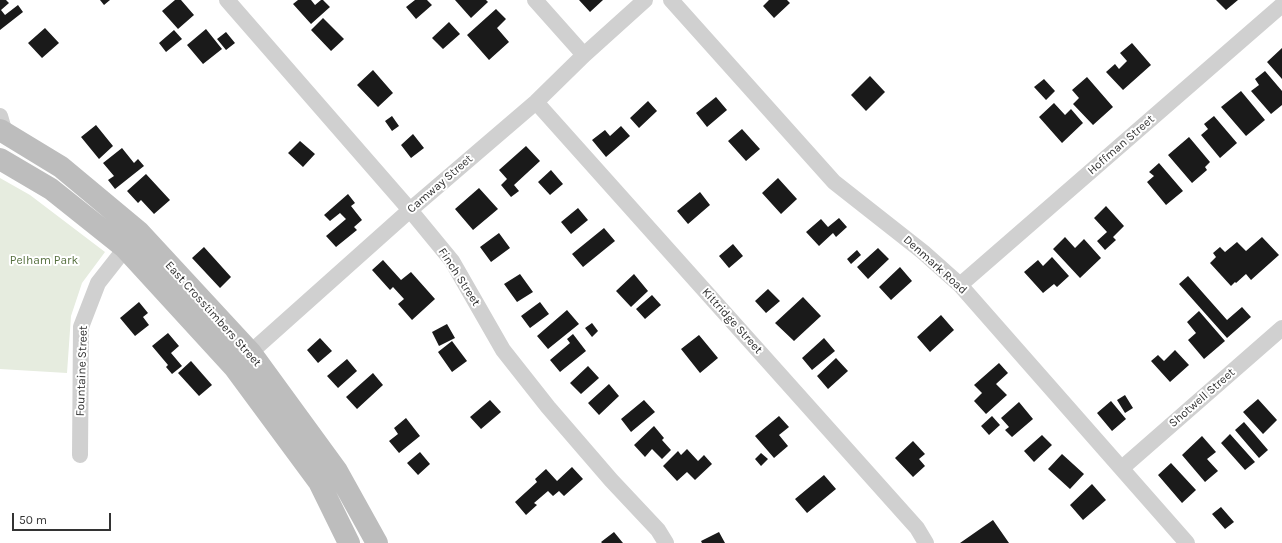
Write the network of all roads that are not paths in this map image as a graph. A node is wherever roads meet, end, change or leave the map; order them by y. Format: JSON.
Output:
{"nodes":[{"id":1,"x":226,"y":0,"type":"edge"},
{"id":2,"x":535,"y":0,"type":"edge"},
{"id":3,"x":645,"y":0,"type":"edge"},
{"id":4,"x":671,"y":0,"type":"edge"},
{"id":5,"x":1282,"y":5,"type":"edge"},
{"id":6,"x":584,"y":55,"type":"junction"},
{"id":7,"x":536,"y":102,"type":"junction"},
{"id":8,"x":2,"y":127,"type":"edge"},
{"id":9,"x":0,"y":159,"type":"edge"},
{"id":10,"x":410,"y":210,"type":"junction"},
{"id":11,"x":132,"y":240,"type":"junction"},
{"id":12,"x":960,"y":285,"type":"junction"},
{"id":13,"x":1282,"y":328,"type":"edge"},
{"id":14,"x":251,"y":353,"type":"junction"},
{"id":15,"x":234,"y":367,"type":"junction"},
{"id":16,"x":80,"y":455,"type":"dead end"},
{"id":17,"x":1122,"y":468,"type":"junction"},
{"id":18,"x":349,"y":543,"type":"edge"},
{"id":19,"x":377,"y":543,"type":"edge"},
{"id":20,"x":666,"y":543,"type":"edge"},
{"id":21,"x":926,"y":543,"type":"edge"},
{"id":22,"x":1187,"y":543,"type":"edge"}],
"edges":[{"from":1,"to":10,"type":"street","name":"Finch Street"},
{"from":2,"to":6,"type":"street"},
{"from":3,"to":6,"type":"street","name":"Camway Street"},
{"from":4,"to":12,"type":"street","name":"Denmark Road"},
{"from":5,"to":12,"type":"street","name":"Hoffman Street"},
{"from":6,"to":7,"type":"street","name":"Camway Street"},
{"from":7,"to":10,"type":"street","name":"Camway Street"},
{"from":7,"to":21,"type":"street","name":"Kittridge Street"},
{"from":8,"to":11,"type":"main road","name":"East Crosstimbers Street"},
{"from":9,"to":11,"type":"main road","name":"East Crosstimbers Street"},
{"from":10,"to":14,"type":"street","name":"Camway Street"},
{"from":10,"to":20,"type":"street","name":"Finch Street"},
{"from":11,"to":14,"type":"main road","name":"East Crosstimbers Street"},
{"from":11,"to":15,"type":"main road","name":"East Crosstimbers Street"},
{"from":11,"to":16,"type":"street","name":"Fountaine Street"},
{"from":12,"to":17,"type":"street","name":"Denmark Road"},
{"from":13,"to":17,"type":"street","name":"Shotwell Street"},
{"from":14,"to":15,"type":"street","name":"Camway Street"},
{"from":14,"to":19,"type":"main road","name":"East Crosstimbers Street"},
{"from":15,"to":18,"type":"main road","name":"East Crosstimbers Street"},
{"from":17,"to":22,"type":"street","name":"Denmark Road"}]}
